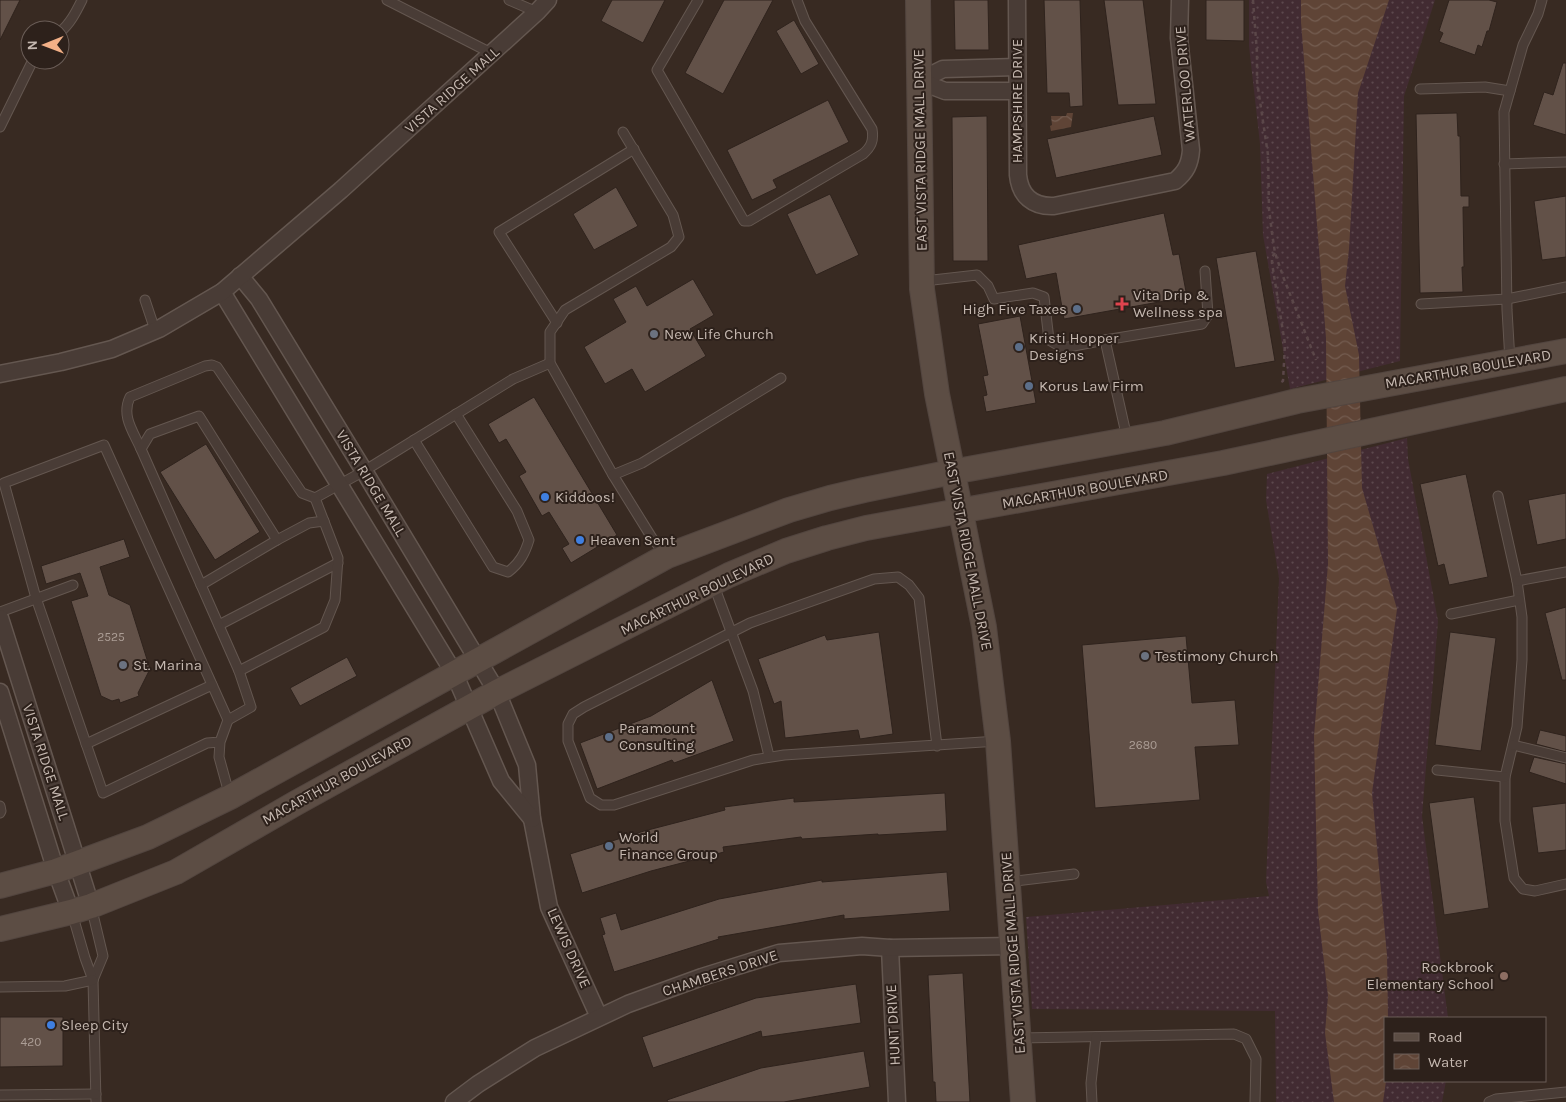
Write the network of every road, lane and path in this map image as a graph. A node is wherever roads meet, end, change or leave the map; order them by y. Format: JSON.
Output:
{"nodes":[{"id":1,"x":82,"y":0,"type":"edge"},
{"id":2,"x":387,"y":0,"type":"edge"},
{"id":3,"x":509,"y":0,"type":"edge"},
{"id":4,"x":698,"y":0,"type":"edge"},
{"id":5,"x":797,"y":0,"type":"edge"},
{"id":6,"x":918,"y":0,"type":"edge"},
{"id":7,"x":1017,"y":0,"type":"edge"},
{"id":8,"x":1180,"y":0,"type":"edge"},
{"id":9,"x":1254,"y":0,"type":"edge"},
{"id":10,"x":1542,"y":0,"type":"edge"},
{"id":11,"x":543,"y":6,"type":"edge"},
{"id":12,"x":70,"y":20,"type":"edge"},
{"id":13,"x":492,"y":54,"type":"junction"},
{"id":14,"x":1017,"y":67,"type":"junction"},
{"id":15,"x":28,"y":70,"type":"edge"},
{"id":16,"x":919,"y":81,"type":"junction"},
{"id":17,"x":1420,"y":89,"type":"dead end"},
{"id":18,"x":1017,"y":91,"type":"junction"},
{"id":19,"x":1510,"y":91,"type":"junction"},
{"id":20,"x":0,"y":127,"type":"edge"},
{"id":21,"x":623,"y":132,"type":"dead end"},
{"id":22,"x":634,"y":149,"type":"junction"},
{"id":23,"x":1566,"y":162,"type":"edge"},
{"id":24,"x":1504,"y":164,"type":"junction"},
{"id":25,"x":1028,"y":199,"type":"joint"},
{"id":26,"x":1275,"y":253,"type":"junction"},
{"id":27,"x":1205,"y":271,"type":"dead end"},
{"id":28,"x":240,"y":276,"type":"junction"},
{"id":29,"x":922,"y":281,"type":"junction"},
{"id":30,"x":1566,"y":287,"type":"edge"},
{"id":31,"x":222,"y":292,"type":"junction"},
{"id":32,"x":1507,"y":299,"type":"junction"},
{"id":33,"x":144,"y":300,"type":"dead end"},
{"id":34,"x":1421,"y":304,"type":"dead end"},
{"id":35,"x":556,"y":323,"type":"junction"},
{"id":36,"x":156,"y":330,"type":"junction"},
{"id":37,"x":1105,"y":340,"type":"junction"},
{"id":38,"x":1566,"y":351,"type":"edge"},
{"id":39,"x":1316,"y":360,"type":"dead end"},
{"id":40,"x":1510,"y":361,"type":"junction"},
{"id":41,"x":550,"y":363,"type":"junction"},
{"id":42,"x":0,"y":374,"type":"edge"},
{"id":43,"x":782,"y":378,"type":"dead end"},
{"id":44,"x":1278,"y":385,"type":"dead end"},
{"id":45,"x":1566,"y":389,"type":"edge"},
{"id":46,"x":456,"y":414,"type":"junction"},
{"id":47,"x":414,"y":440,"type":"junction"},
{"id":48,"x":1128,"y":440,"type":"junction"},
{"id":49,"x":141,"y":449,"type":"junction"},
{"id":50,"x":364,"y":471,"type":"junction"},
{"id":51,"x":952,"y":472,"type":"junction"},
{"id":52,"x":613,"y":475,"type":"junction"},
{"id":53,"x":339,"y":484,"type":"junction"},
{"id":54,"x":1498,"y":496,"type":"dead end"},
{"id":55,"x":315,"y":498,"type":"junction"},
{"id":56,"x":960,"y":512,"type":"junction"},
{"id":57,"x":324,"y":521,"type":"junction"},
{"id":58,"x":276,"y":540,"type":"junction"},
{"id":59,"x":667,"y":556,"type":"junction"},
{"id":60,"x":338,"y":563,"type":"junction"},
{"id":61,"x":1566,"y":572,"type":"edge"},
{"id":62,"x":1517,"y":581,"type":"junction"},
{"id":63,"x":713,"y":583,"type":"junction"},
{"id":64,"x":73,"y":585,"type":"dead end"},
{"id":65,"x":201,"y":585,"type":"junction"},
{"id":66,"x":36,"y":598,"type":"junction"},
{"id":67,"x":1519,"y":600,"type":"junction"},
{"id":68,"x":0,"y":612,"type":"edge"},
{"id":69,"x":1451,"y":614,"type":"dead end"},
{"id":70,"x":0,"y":618,"type":"edge"},
{"id":71,"x":219,"y":625,"type":"junction"},
{"id":72,"x":732,"y":632,"type":"junction"},
{"id":73,"x":477,"y":660,"type":"junction"},
{"id":74,"x":239,"y":671,"type":"junction"},
{"id":75,"x":454,"y":673,"type":"junction"},
{"id":76,"x":212,"y":685,"type":"junction"},
{"id":77,"x":0,"y":692,"type":"edge"},
{"id":78,"x":497,"y":692,"type":"junction"},
{"id":79,"x":469,"y":707,"type":"junction"},
{"id":80,"x":228,"y":720,"type":"junction"},
{"id":81,"x":220,"y":742,"type":"junction"},
{"id":82,"x":998,"y":742,"type":"junction"},
{"id":83,"x":86,"y":744,"type":"junction"},
{"id":84,"x":1513,"y":745,"type":"junction"},
{"id":85,"x":937,"y":746,"type":"junction"},
{"id":86,"x":769,"y":756,"type":"junction"},
{"id":87,"x":1566,"y":758,"type":"edge"},
{"id":88,"x":1437,"y":770,"type":"dead end"},
{"id":89,"x":1506,"y":778,"type":"junction"},
{"id":90,"x":230,"y":797,"type":"junction"},
{"id":91,"x":0,"y":806,"type":"edge"},
{"id":92,"x":0,"y":813,"type":"edge"},
{"id":93,"x":532,"y":819,"type":"junction"},
{"id":94,"x":67,"y":867,"type":"junction"},
{"id":95,"x":1074,"y":874,"type":"dead end"},
{"id":96,"x":1008,"y":882,"type":"junction"},
{"id":97,"x":1566,"y":884,"type":"edge"},
{"id":98,"x":0,"y":886,"type":"edge"},
{"id":99,"x":81,"y":909,"type":"junction"},
{"id":100,"x":0,"y":929,"type":"edge"},
{"id":101,"x":1012,"y":946,"type":"junction"},
{"id":102,"x":890,"y":948,"type":"junction"},
{"id":103,"x":92,"y":980,"type":"junction"},
{"id":104,"x":0,"y":987,"type":"edge"},
{"id":105,"x":599,"y":1017,"type":"junction"},
{"id":106,"x":1096,"y":1037,"type":"junction"},
{"id":107,"x":1019,"y":1038,"type":"junction"},
{"id":108,"x":1566,"y":1092,"type":"edge"},
{"id":109,"x":0,"y":1095,"type":"edge"},
{"id":110,"x":96,"y":1098,"type":"edge"},
{"id":111,"x":454,"y":1102,"type":"edge"},
{"id":112,"x":897,"y":1102,"type":"edge"},
{"id":113,"x":1024,"y":1102,"type":"edge"},
{"id":114,"x":1092,"y":1102,"type":"edge"},
{"id":115,"x":1255,"y":1102,"type":"edge"},
{"id":116,"x":1489,"y":1102,"type":"edge"}],
"edges":[{"from":1,"to":12,"type":"lane"},
{"from":2,"to":13,"type":"lane"},
{"from":3,"to":11,"type":"lane"},
{"from":4,"to":5,"type":"lane"},
{"from":6,"to":16,"type":"main road","name":"EAST VISTA RIDGE MALL DRIVE"},
{"from":7,"to":14,"type":"street","name":"HAMPSHIRE DRIVE"},
{"from":8,"to":25,"type":"street","name":"WATERLOO DRIVE"},
{"from":9,"to":26,"type":"path"},
{"from":10,"to":19,"type":"lane"},
{"from":11,"to":13,"type":"street","name":"VISTA RIDGE MALL"},
{"from":13,"to":28,"type":"street","name":"VISTA RIDGE MALL"},
{"from":14,"to":16,"type":"street"},
{"from":14,"to":18,"type":"street","name":"HAMPSHIRE DRIVE"},
{"from":15,"to":20,"type":"lane"},
{"from":16,"to":18,"type":"street"},
{"from":16,"to":29,"type":"main road","name":"EAST VISTA RIDGE MALL DRIVE"},
{"from":17,"to":19,"type":"lane"},
{"from":18,"to":25,"type":"street","name":"HAMPSHIRE DRIVE"},
{"from":19,"to":24,"type":"lane"},
{"from":21,"to":22,"type":"lane"},
{"from":22,"to":35,"type":"lane"},
{"from":22,"to":35,"type":"lane"},
{"from":23,"to":24,"type":"lane"},
{"from":24,"to":32,"type":"lane"},
{"from":26,"to":39,"type":"path"},
{"from":26,"to":44,"type":"path"},
{"from":27,"to":37,"type":"lane"},
{"from":28,"to":31,"type":"street","name":"VISTA RIDGE MALL"},
{"from":28,"to":50,"type":"street","name":"VISTA RIDGE MALL"},
{"from":29,"to":37,"type":"lane"},
{"from":29,"to":51,"type":"main road","name":"EAST VISTA RIDGE MALL DRIVE"},
{"from":30,"to":32,"type":"lane"},
{"from":31,"to":36,"type":"street","name":"VISTA RIDGE MALL"},
{"from":31,"to":53,"type":"street","name":"VISTA RIDGE MALL"},
{"from":32,"to":34,"type":"lane"},
{"from":32,"to":40,"type":"lane"},
{"from":33,"to":36,"type":"lane"},
{"from":35,"to":41,"type":"lane"},
{"from":36,"to":42,"type":"street","name":"VISTA RIDGE MALL"},
{"from":37,"to":48,"type":"lane"},
{"from":38,"to":40,"type":"main road","name":"MACARTHUR BOULEVARD"},
{"from":40,"to":48,"type":"main road","name":"MACARTHUR BOULEVARD"},
{"from":41,"to":46,"type":"lane"},
{"from":41,"to":52,"type":"lane"},
{"from":43,"to":52,"type":"lane"},
{"from":45,"to":56,"type":"main road","name":"MACARTHUR BOULEVARD"},
{"from":46,"to":47,"type":"lane"},
{"from":46,"to":47,"type":"lane"},
{"from":47,"to":50,"type":"lane"},
{"from":48,"to":51,"type":"main road","name":"MACARTHUR BOULEVARD"},
{"from":49,"to":55,"type":"lane"},
{"from":49,"to":58,"type":"lane"},
{"from":49,"to":65,"type":"lane"},
{"from":50,"to":53,"type":"lane"},
{"from":50,"to":73,"type":"street","name":"VISTA RIDGE MALL"},
{"from":51,"to":56,"type":"main road","name":"EAST VISTA RIDGE MALL DRIVE"},
{"from":51,"to":59,"type":"main road","name":"MACARTHUR BOULEVARD"},
{"from":52,"to":59,"type":"lane"},
{"from":53,"to":55,"type":"lane"},
{"from":53,"to":75,"type":"street","name":"VISTA RIDGE MALL"},
{"from":54,"to":62,"type":"lane"},
{"from":55,"to":57,"type":"lane"},
{"from":56,"to":63,"type":"main road","name":"MACARTHUR BOULEVARD"},
{"from":56,"to":82,"type":"main road","name":"EAST VISTA RIDGE MALL DRIVE"},
{"from":57,"to":58,"type":"lane"},
{"from":57,"to":60,"type":"lane"},
{"from":58,"to":65,"type":"lane"},
{"from":59,"to":73,"type":"main road","name":"MACARTHUR BOULEVARD"},
{"from":60,"to":71,"type":"lane"},
{"from":60,"to":74,"type":"lane"},
{"from":61,"to":62,"type":"lane"},
{"from":62,"to":67,"type":"lane"},
{"from":63,"to":72,"type":"lane"},
{"from":63,"to":78,"type":"main road","name":"MACARTHUR BOULEVARD"},
{"from":64,"to":66,"type":"lane"},
{"from":65,"to":71,"type":"lane"},
{"from":66,"to":68,"type":"lane"},
{"from":66,"to":76,"type":"lane"},
{"from":66,"to":83,"type":"lane"},
{"from":67,"to":69,"type":"lane"},
{"from":67,"to":84,"type":"lane"},
{"from":70,"to":94,"type":"street","name":"VISTA RIDGE MALL"},
{"from":71,"to":74,"type":"lane"},
{"from":72,"to":85,"type":"lane"},
{"from":72,"to":86,"type":"lane"},
{"from":72,"to":86,"type":"lane"},
{"from":73,"to":75,"type":"main road","name":"MACARTHUR BOULEVARD"},
{"from":73,"to":78,"type":"street","name":"VISTA RIDGE MALL"},
{"from":74,"to":80,"type":"lane"},
{"from":75,"to":79,"type":"street","name":"VISTA RIDGE MALL"},
{"from":75,"to":90,"type":"main road","name":"MACARTHUR BOULEVARD"},
{"from":76,"to":80,"type":"lane"},
{"from":76,"to":83,"type":"lane"},
{"from":77,"to":94,"type":"street","name":"VISTA RIDGE MALL"},
{"from":78,"to":79,"type":"main road","name":"MACARTHUR BOULEVARD"},
{"from":78,"to":93,"type":"street","name":"LEWIS DRIVE"},
{"from":79,"to":93,"type":"street","name":"LEWIS DRIVE"},
{"from":79,"to":99,"type":"main road","name":"MACARTHUR BOULEVARD"},
{"from":80,"to":81,"type":"lane"},
{"from":81,"to":83,"type":"lane"},
{"from":81,"to":90,"type":"lane"},
{"from":82,"to":85,"type":"lane"},
{"from":82,"to":96,"type":"main road","name":"EAST VISTA RIDGE MALL DRIVE"},
{"from":84,"to":87,"type":"lane"},
{"from":84,"to":89,"type":"lane"},
{"from":85,"to":86,"type":"lane"},
{"from":88,"to":89,"type":"lane"},
{"from":89,"to":97,"type":"lane"},
{"from":90,"to":94,"type":"main road","name":"MACARTHUR BOULEVARD"},
{"from":91,"to":92,"type":"lane"},
{"from":93,"to":105,"type":"street","name":"LEWIS DRIVE"},
{"from":94,"to":98,"type":"main road","name":"MACARTHUR BOULEVARD"},
{"from":94,"to":99,"type":"street","name":"VISTA RIDGE MALL"},
{"from":94,"to":99,"type":"street","name":"VISTA RIDGE MALL"},
{"from":95,"to":96,"type":"lane"},
{"from":96,"to":101,"type":"main road","name":"EAST VISTA RIDGE MALL DRIVE"},
{"from":99,"to":100,"type":"main road","name":"MACARTHUR BOULEVARD"},
{"from":99,"to":103,"type":"lane"},
{"from":99,"to":103,"type":"lane"},
{"from":101,"to":102,"type":"street","name":"CHAMBERS DRIVE"},
{"from":101,"to":107,"type":"main road","name":"EAST VISTA RIDGE MALL DRIVE"},
{"from":102,"to":105,"type":"street","name":"CHAMBERS DRIVE"},
{"from":102,"to":112,"type":"street","name":"HUNT DRIVE"},
{"from":103,"to":104,"type":"lane"},
{"from":103,"to":110,"type":"lane"},
{"from":105,"to":111,"type":"street","name":"CHAMBERS DRIVE"},
{"from":106,"to":107,"type":"lane"},
{"from":106,"to":114,"type":"lane"},
{"from":106,"to":115,"type":"lane"},
{"from":107,"to":113,"type":"main road","name":"EAST VISTA RIDGE MALL DRIVE"},
{"from":108,"to":116,"type":"lane"},
{"from":109,"to":110,"type":"lane"}]}
